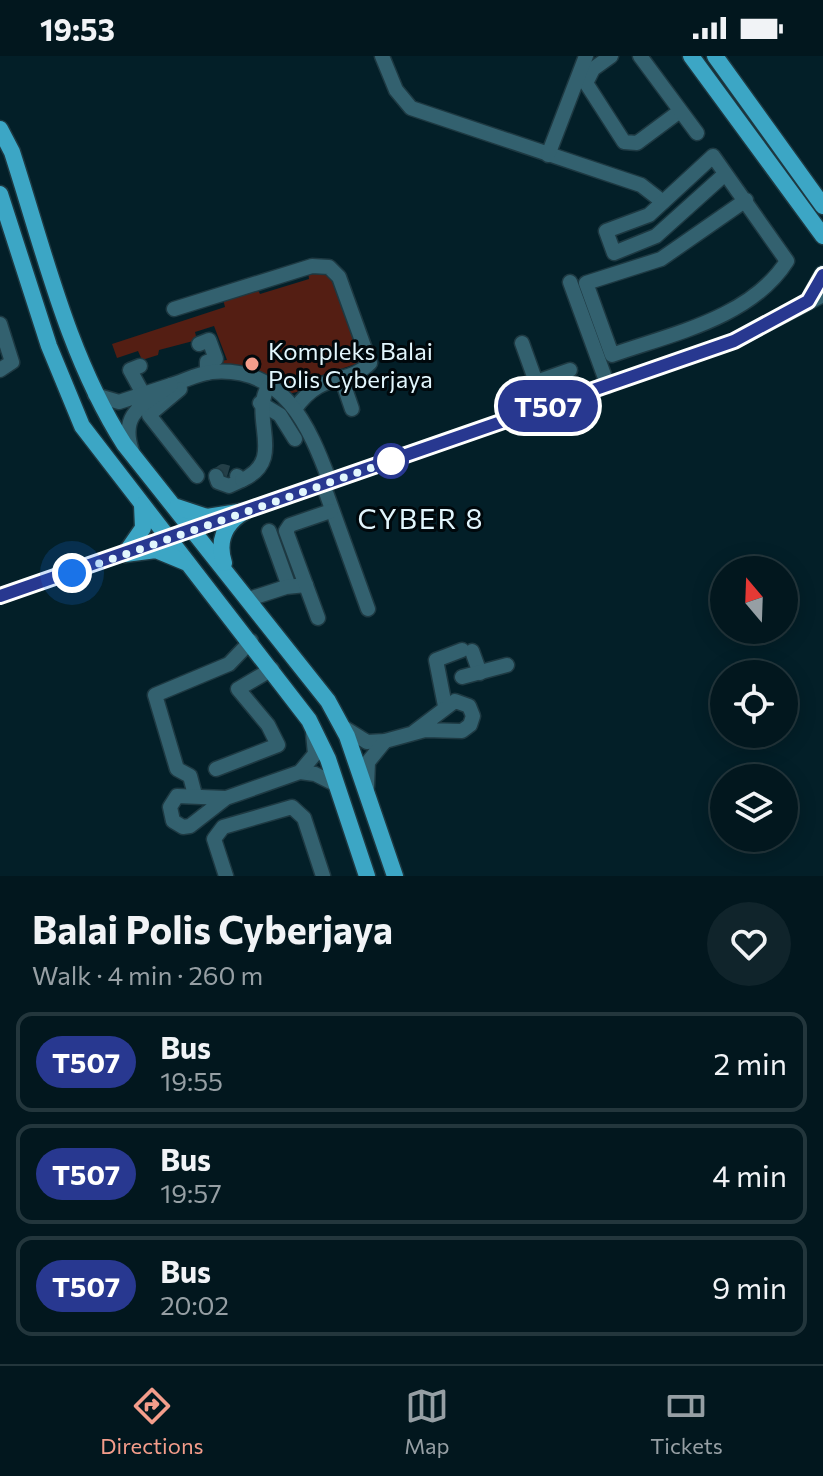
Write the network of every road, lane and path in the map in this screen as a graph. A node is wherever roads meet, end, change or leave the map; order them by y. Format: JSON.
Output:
{"nodes":[{"id":1,"x":382,"y":56,"type":"edge"},
{"id":2,"x":586,"y":56,"type":"edge"},
{"id":3,"x":611,"y":56,"type":"edge"},
{"id":4,"x":640,"y":56,"type":"edge"},
{"id":5,"x":691,"y":56,"type":"edge"},
{"id":6,"x":715,"y":56,"type":"edge"},
{"id":7,"x":680,"y":111,"type":"junction"},
{"id":8,"x":0,"y":129,"type":"edge"},
{"id":9,"x":697,"y":133,"type":"dead end"},
{"id":10,"x":548,"y":155,"type":"junction"},
{"id":11,"x":725,"y":174,"type":"junction"},
{"id":12,"x":0,"y":194,"type":"edge"},
{"id":13,"x":746,"y":200,"type":"junction"},
{"id":14,"x":663,"y":202,"type":"junction"},
{"id":15,"x":823,"y":206,"type":"edge"},
{"id":16,"x":819,"y":231,"type":"edge"},
{"id":17,"x":823,"y":243,"type":"edge"},
{"id":18,"x":823,"y":274,"type":"edge"},
{"id":19,"x":570,"y":282,"type":"dead end"},
{"id":20,"x":818,"y":296,"type":"edge"},
{"id":21,"x":174,"y":309,"type":"dead end"},
{"id":22,"x":0,"y":324,"type":"edge"},
{"id":23,"x":680,"y":331,"type":"junction"},
{"id":24,"x":522,"y":343,"type":"dead end"},
{"id":25,"x":199,"y":344,"type":"dead end"},
{"id":26,"x":691,"y":357,"type":"junction"},
{"id":27,"x":140,"y":366,"type":"dead end"},
{"id":28,"x":0,"y":370,"type":"edge"},
{"id":29,"x":570,"y":370,"type":"dead end"},
{"id":30,"x":200,"y":375,"type":"junction"},
{"id":31,"x":341,"y":377,"type":"junction"},
{"id":32,"x":536,"y":382,"type":"junction"},
{"id":33,"x":269,"y":385,"type":"junction"},
{"id":34,"x":608,"y":386,"type":"junction"},
{"id":35,"x":94,"y":395,"type":"junction"},
{"id":36,"x":352,"y":400,"type":"dead end"},
{"id":37,"x":148,"y":402,"type":"junction"},
{"id":38,"x":260,"y":403,"type":"junction"},
{"id":39,"x":545,"y":407,"type":"junction"},
{"id":40,"x":295,"y":409,"type":"junction"},
{"id":41,"x":295,"y":439,"type":"dead end"},
{"id":42,"x":134,"y":456,"type":"junction"},
{"id":43,"x":322,"y":462,"type":"junction"},
{"id":44,"x":350,"y":475,"type":"junction"},
{"id":45,"x":197,"y":476,"type":"dead end"},
{"id":46,"x":216,"y":476,"type":"dead end"},
{"id":47,"x":316,"y":486,"type":"junction"},
{"id":48,"x":142,"y":504,"type":"junction"},
{"id":49,"x":173,"y":505,"type":"junction"},
{"id":50,"x":245,"y":511,"type":"junction"},
{"id":51,"x":326,"y":513,"type":"junction"},
{"id":52,"x":193,"y":529,"type":"junction"},
{"id":53,"x":269,"y":531,"type":"dead end"},
{"id":54,"x":169,"y":538,"type":"junction"},
{"id":55,"x":125,"y":554,"type":"junction"},
{"id":56,"x":188,"y":563,"type":"junction"},
{"id":57,"x":226,"y":569,"type":"junction"},
{"id":58,"x":301,"y":570,"type":"junction"},
{"id":59,"x":286,"y":584,"type":"junction"},
{"id":60,"x":306,"y":585,"type":"junction"},
{"id":61,"x":0,"y":599,"type":"edge"},
{"id":62,"x":249,"y":599,"type":"junction"},
{"id":63,"x":368,"y":609,"type":"dead end"},
{"id":64,"x":318,"y":618,"type":"dead end"},
{"id":65,"x":251,"y":641,"type":"junction"},
{"id":66,"x":437,"y":665,"type":"junction"},
{"id":67,"x":507,"y":665,"type":"dead end"},
{"id":68,"x":272,"y":669,"type":"junction"},
{"id":69,"x":480,"y":673,"type":"junction"},
{"id":70,"x":462,"y":677,"type":"junction"},
{"id":71,"x":450,"y":703,"type":"junction"},
{"id":72,"x":343,"y":727,"type":"junction"},
{"id":73,"x":313,"y":728,"type":"junction"},
{"id":74,"x":414,"y":732,"type":"junction"},
{"id":75,"x":385,"y":741,"type":"junction"},
{"id":76,"x":216,"y":769,"type":"dead end"},
{"id":77,"x":300,"y":772,"type":"junction"},
{"id":78,"x":337,"y":785,"type":"junction"},
{"id":79,"x":255,"y":788,"type":"junction"},
{"id":80,"x":367,"y":790,"type":"junction"},
{"id":81,"x":195,"y":795,"type":"junction"},
{"id":82,"x":226,"y":798,"type":"junction"},
{"id":83,"x":265,"y":812,"type":"junction"},
{"id":84,"x":226,"y":876,"type":"edge"},
{"id":85,"x":323,"y":876,"type":"edge"},
{"id":86,"x":367,"y":876,"type":"edge"},
{"id":87,"x":395,"y":876,"type":"edge"}],
"edges":[{"from":1,"to":10,"type":"street"},
{"from":2,"to":10,"type":"street"},
{"from":3,"to":7,"type":"street"},
{"from":4,"to":7,"type":"street"},
{"from":5,"to":16,"type":"main road"},
{"from":6,"to":15,"type":"main road"},
{"from":7,"to":9,"type":"street"},
{"from":8,"to":35,"type":"main road"},
{"from":10,"to":14,"type":"street"},
{"from":11,"to":13,"type":"street"},
{"from":11,"to":14,"type":"street"},
{"from":11,"to":14,"type":"street"},
{"from":12,"to":48,"type":"main road"},
{"from":13,"to":23,"type":"street"},
{"from":13,"to":23,"type":"street"},
{"from":16,"to":17,"type":"main road"},
{"from":18,"to":20,"type":"main road"},
{"from":19,"to":34,"type":"street"},
{"from":20,"to":26,"type":"street"},
{"from":21,"to":31,"type":"street"},
{"from":22,"to":28,"type":"street"},
{"from":23,"to":26,"type":"street"},
{"from":24,"to":32,"type":"street"},
{"from":25,"to":30,"type":"street"},
{"from":26,"to":34,"type":"street"},
{"from":27,"to":37,"type":"street"},
{"from":29,"to":32,"type":"street"},
{"from":30,"to":33,"type":"street"},
{"from":30,"to":37,"type":"street"},
{"from":30,"to":37,"type":"street"},
{"from":31,"to":36,"type":"street"},
{"from":31,"to":40,"type":"street"},
{"from":32,"to":39,"type":"street"},
{"from":33,"to":38,"type":"street"},
{"from":33,"to":40,"type":"street"},
{"from":34,"to":39,"type":"street"},
{"from":35,"to":37,"type":"street"},
{"from":35,"to":42,"type":"main road"},
{"from":37,"to":42,"type":"street"},
{"from":37,"to":45,"type":"street"},
{"from":38,"to":41,"type":"street"},
{"from":38,"to":46,"type":"street"},
{"from":39,"to":44,"type":"street"},
{"from":40,"to":43,"type":"street"},
{"from":42,"to":49,"type":"main road"},
{"from":43,"to":44,"type":"street"},
{"from":43,"to":47,"type":"street"},
{"from":43,"to":47,"type":"street"},
{"from":44,"to":47,"type":"street"},
{"from":47,"to":50,"type":"street"},
{"from":47,"to":51,"type":"street"},
{"from":48,"to":54,"type":"main road"},
{"from":48,"to":55,"type":"main road"},
{"from":49,"to":50,"type":"main road"},
{"from":49,"to":52,"type":"main road"},
{"from":50,"to":52,"type":"street"},
{"from":50,"to":57,"type":"main road"},
{"from":51,"to":58,"type":"street"},
{"from":51,"to":63,"type":"street"},
{"from":52,"to":54,"type":"street"},
{"from":52,"to":57,"type":"main road"},
{"from":53,"to":59,"type":"street"},
{"from":54,"to":55,"type":"street"},
{"from":54,"to":56,"type":"main road"},
{"from":55,"to":56,"type":"main road"},
{"from":55,"to":61,"type":"street"},
{"from":56,"to":65,"type":"main road"},
{"from":57,"to":62,"type":"main road"},
{"from":58,"to":59,"type":"street"},
{"from":58,"to":60,"type":"street"},
{"from":59,"to":60,"type":"street"},
{"from":59,"to":62,"type":"street"},
{"from":60,"to":64,"type":"street"},
{"from":62,"to":72,"type":"main road"},
{"from":65,"to":68,"type":"main road"},
{"from":65,"to":81,"type":"street"},
{"from":66,"to":69,"type":"street"},
{"from":66,"to":70,"type":"street"},
{"from":66,"to":71,"type":"street"},
{"from":67,"to":69,"type":"street"},
{"from":68,"to":73,"type":"main road"},
{"from":68,"to":76,"type":"street"},
{"from":69,"to":70,"type":"street"},
{"from":70,"to":71,"type":"street"},
{"from":71,"to":74,"type":"street"},
{"from":71,"to":74,"type":"street"},
{"from":72,"to":75,"type":"street"},
{"from":72,"to":80,"type":"main road"},
{"from":73,"to":77,"type":"street"},
{"from":73,"to":78,"type":"main road"},
{"from":74,"to":75,"type":"street"},
{"from":75,"to":80,"type":"street"},
{"from":77,"to":78,"type":"street"},
{"from":77,"to":79,"type":"street"},
{"from":78,"to":86,"type":"main road"},
{"from":79,"to":82,"type":"street"},
{"from":79,"to":83,"type":"street"},
{"from":80,"to":87,"type":"main road"},
{"from":81,"to":82,"type":"street"},
{"from":81,"to":82,"type":"street"},
{"from":83,"to":84,"type":"street"},
{"from":83,"to":85,"type":"street"}]}
